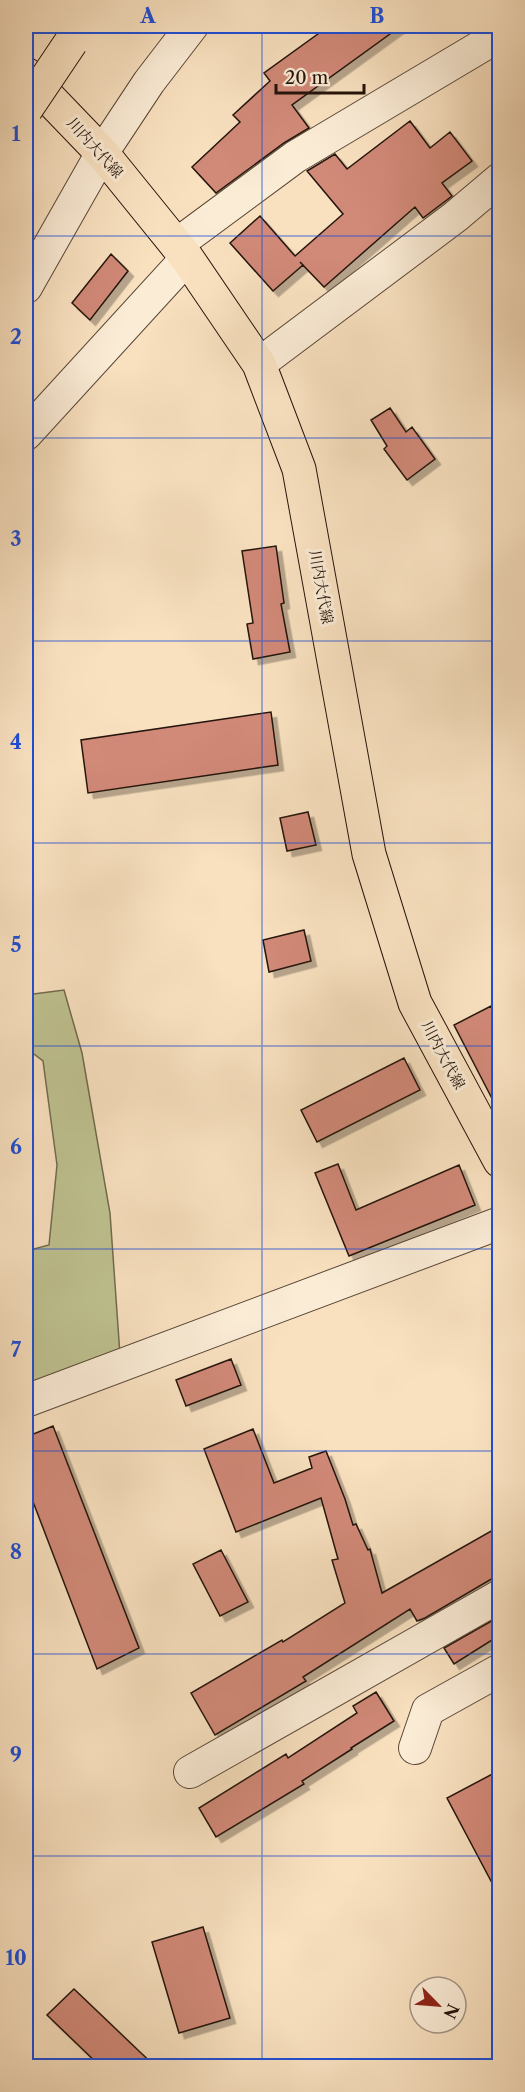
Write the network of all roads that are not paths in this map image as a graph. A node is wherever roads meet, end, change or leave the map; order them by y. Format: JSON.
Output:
{"nodes":[{"id":1,"x":192,"y":26,"type":"edge"},
{"id":2,"x":490,"y":41,"type":"dead end"},
{"id":3,"x":70,"y":42,"type":"dead end"},
{"id":4,"x":26,"y":74,"type":"edge"},
{"id":5,"x":26,"y":109,"type":"edge"},
{"id":6,"x":102,"y":153,"type":"junction"},
{"id":7,"x":500,"y":179,"type":"edge"},
{"id":8,"x":182,"y":251,"type":"junction"},
{"id":9,"x":26,"y":287,"type":"edge"},
{"id":10,"x":259,"y":364,"type":"junction"},
{"id":11,"x":26,"y":434,"type":"edge"},
{"id":12,"x":500,"y":1161,"type":"edge"},
{"id":13,"x":500,"y":1223,"type":"edge"},
{"id":14,"x":26,"y":1401,"type":"edge"},
{"id":15,"x":500,"y":1596,"type":"edge"},
{"id":16,"x":500,"y":1670,"type":"edge"},
{"id":17,"x":416,"y":1748,"type":"dead end"},
{"id":18,"x":190,"y":1772,"type":"dead end"}],
"edges":[{"from":1,"to":6,"type":"street"},
{"from":2,"to":8,"type":"street"},
{"from":3,"to":5,"type":"main road","bridge":true},
{"from":4,"to":6,"type":"main road","name":"川内大代線"},
{"from":6,"to":8,"type":"main road","name":"川内大代線"},
{"from":6,"to":9,"type":"street"},
{"from":7,"to":10,"type":"street"},
{"from":8,"to":10,"type":"main road","name":"川内大代線"},
{"from":8,"to":11,"type":"street"},
{"from":10,"to":12,"type":"main road","name":"川内大代線"},
{"from":13,"to":14,"type":"street"},
{"from":15,"to":18,"type":"street"},
{"from":16,"to":17,"type":"street"}]}
